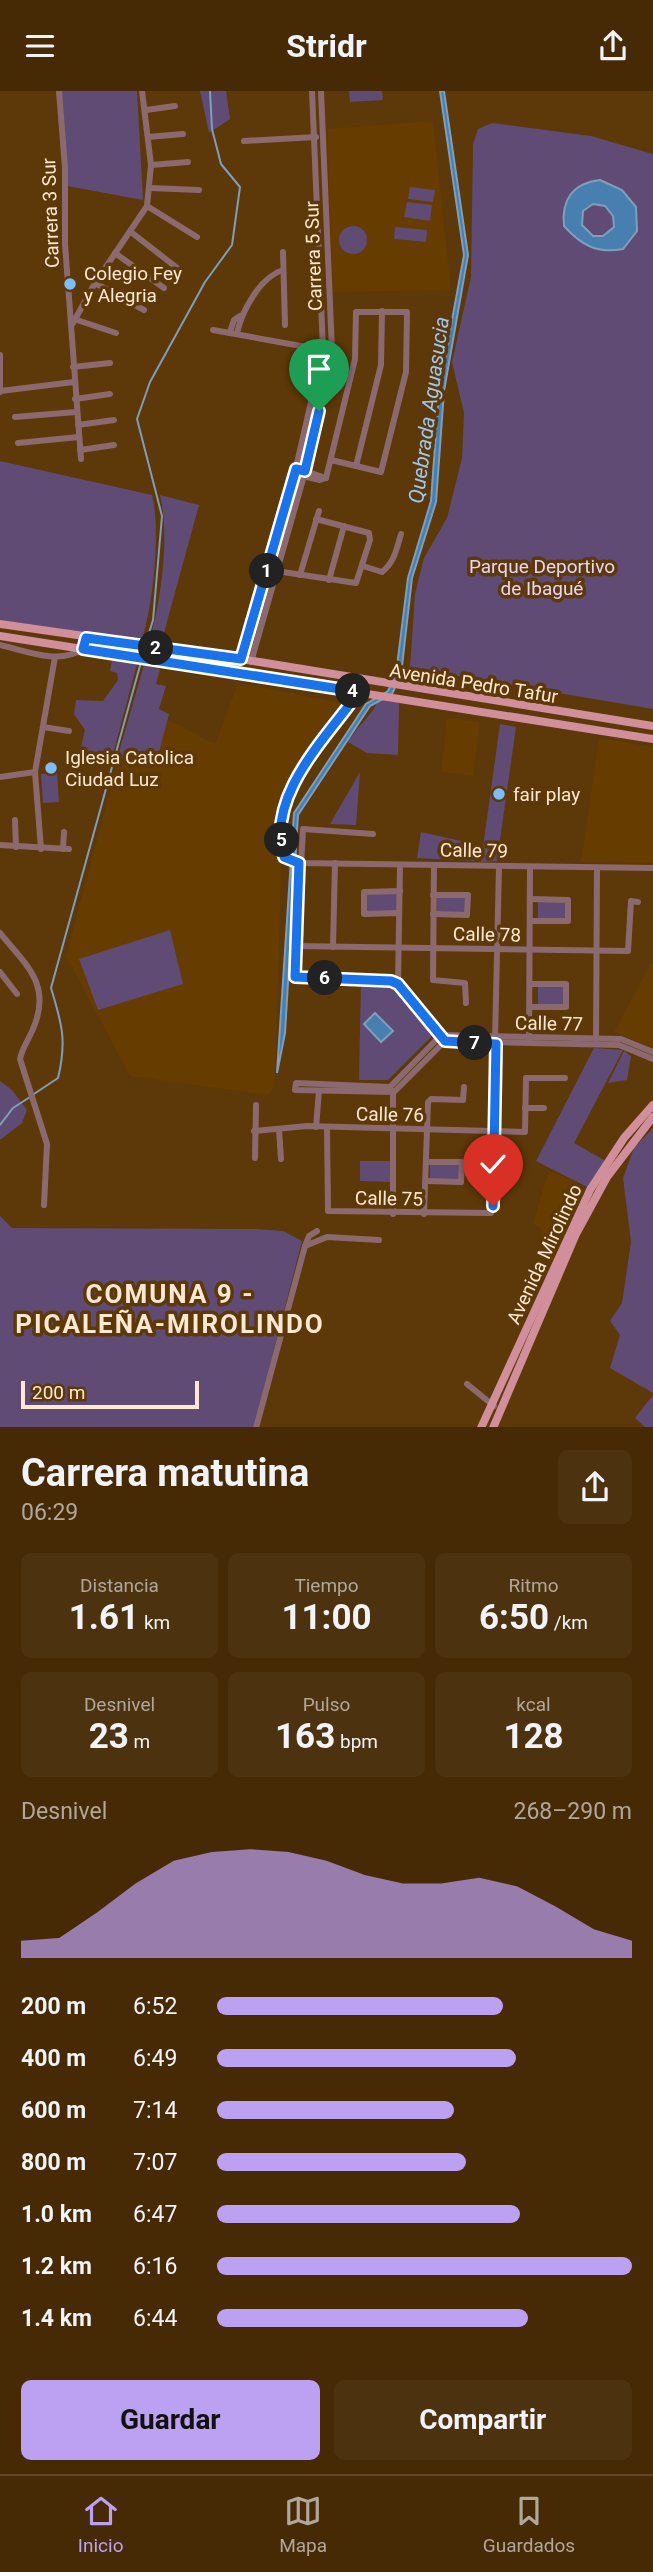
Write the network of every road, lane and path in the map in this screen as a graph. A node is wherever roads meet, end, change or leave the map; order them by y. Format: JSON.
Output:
{"nodes":[{"id":1,"x":59,"y":91,"type":"edge"},
{"id":2,"x":142,"y":91,"type":"edge"},
{"id":3,"x":312,"y":91,"type":"edge"},
{"id":4,"x":321,"y":91,"type":"edge"},
{"id":5,"x":175,"y":106,"type":"dead end"},
{"id":6,"x":146,"y":110,"type":"junction"},
{"id":7,"x":183,"y":134,"type":"dead end"},
{"id":8,"x":148,"y":137,"type":"junction"},
{"id":9,"x":316,"y":137,"type":"junction"},
{"id":10,"x":244,"y":141,"type":"dead end"},
{"id":11,"x":188,"y":162,"type":"dead end"},
{"id":12,"x":151,"y":165,"type":"junction"},
{"id":13,"x":150,"y":188,"type":"junction"},
{"id":14,"x":200,"y":190,"type":"dead end"},
{"id":15,"x":147,"y":206,"type":"junction"},
{"id":16,"x":131,"y":232,"type":"junction"},
{"id":17,"x":197,"y":237,"type":"dead end"},
{"id":18,"x":283,"y":252,"type":"dead end"},
{"id":19,"x":115,"y":253,"type":"junction"},
{"id":20,"x":283,"y":270,"type":"junction"},
{"id":21,"x":181,"y":271,"type":"dead end"},
{"id":22,"x":95,"y":283,"type":"junction"},
{"id":23,"x":164,"y":288,"type":"dead end"},
{"id":24,"x":144,"y":310,"type":"dead end"},
{"id":25,"x":382,"y":311,"type":"junction"},
{"id":26,"x":75,"y":321,"type":"junction"},
{"id":27,"x":285,"y":325,"type":"dead end"},
{"id":28,"x":213,"y":330,"type":"dead end"},
{"id":29,"x":233,"y":332,"type":"junction"},
{"id":30,"x":116,"y":333,"type":"dead end"},
{"id":31,"x":323,"y":350,"type":"junction"},
{"id":32,"x":0,"y":355,"type":"edge"},
{"id":33,"x":110,"y":363,"type":"dead end"},
{"id":34,"x":73,"y":367,"type":"junction"},
{"id":35,"x":74,"y":382,"type":"junction"},
{"id":36,"x":1,"y":391,"type":"edge"},
{"id":37,"x":110,"y":394,"type":"dead end"},
{"id":38,"x":75,"y":399,"type":"junction"},
{"id":39,"x":76,"y":412,"type":"junction"},
{"id":40,"x":15,"y":417,"type":"dead end"},
{"id":41,"x":114,"y":420,"type":"dead end"},
{"id":42,"x":78,"y":425,"type":"junction"},
{"id":43,"x":79,"y":437,"type":"junction"},
{"id":44,"x":19,"y":443,"type":"dead end"},
{"id":45,"x":114,"y":446,"type":"dead end"},
{"id":46,"x":80,"y":450,"type":"junction"},
{"id":47,"x":81,"y":459,"type":"dead end"},
{"id":48,"x":331,"y":460,"type":"junction"},
{"id":49,"x":356,"y":466,"type":"junction"},
{"id":50,"x":295,"y":472,"type":"junction"},
{"id":51,"x":305,"y":474,"type":"junction"},
{"id":52,"x":318,"y":511,"type":"dead end"},
{"id":53,"x":316,"y":519,"type":"junction"},
{"id":54,"x":344,"y":526,"type":"junction"},
{"id":55,"x":401,"y":534,"type":"dead end"},
{"id":56,"x":363,"y":566,"type":"junction"},
{"id":57,"x":276,"y":571,"type":"junction"},
{"id":58,"x":300,"y":575,"type":"junction"},
{"id":59,"x":329,"y":580,"type":"junction"},
{"id":60,"x":0,"y":624,"type":"edge"},
{"id":61,"x":0,"y":636,"type":"edge"},
{"id":62,"x":86,"y":638,"type":"junction"},
{"id":63,"x":0,"y":645,"type":"edge"},
{"id":64,"x":83,"y":649,"type":"junction"},
{"id":65,"x":55,"y":657,"type":"junction"},
{"id":66,"x":241,"y":659,"type":"junction"},
{"id":67,"x":251,"y":662,"type":"junction"},
{"id":68,"x":359,"y":692,"type":"junction"},
{"id":69,"x":653,"y":726,"type":"edge"},
{"id":70,"x":43,"y":727,"type":"junction"},
{"id":71,"x":69,"y":731,"type":"dead end"},
{"id":72,"x":653,"y":739,"type":"edge"},
{"id":73,"x":36,"y":772,"type":"junction"},
{"id":74,"x":0,"y":777,"type":"edge"},
{"id":75,"x":15,"y":820,"type":"dead end"},
{"id":76,"x":64,"y":832,"type":"dead end"},
{"id":77,"x":373,"y":834,"type":"dead end"},
{"id":78,"x":0,"y":845,"type":"edge"},
{"id":79,"x":16,"y":847,"type":"junction"},
{"id":80,"x":41,"y":849,"type":"junction"},
{"id":81,"x":294,"y":862,"type":"junction"},
{"id":82,"x":335,"y":863,"type":"junction"},
{"id":83,"x":400,"y":865,"type":"junction"},
{"id":84,"x":434,"y":865,"type":"junction"},
{"id":85,"x":499,"y":867,"type":"junction"},
{"id":86,"x":530,"y":867,"type":"junction"},
{"id":87,"x":653,"y":868,"type":"edge"},
{"id":88,"x":597,"y":869,"type":"junction"},
{"id":89,"x":400,"y":891,"type":"junction"},
{"id":90,"x":433,"y":895,"type":"junction"},
{"id":91,"x":530,"y":899,"type":"junction"},
{"id":92,"x":634,"y":902,"type":"dead end"},
{"id":93,"x":399,"y":913,"type":"junction"},
{"id":94,"x":433,"y":914,"type":"junction"},
{"id":95,"x":530,"y":921,"type":"junction"},
{"id":96,"x":2,"y":938,"type":"edge"},
{"id":97,"x":295,"y":946,"type":"junction"},
{"id":98,"x":333,"y":947,"type":"junction"},
{"id":99,"x":399,"y":948,"type":"junction"},
{"id":100,"x":433,"y":949,"type":"junction"},
{"id":101,"x":498,"y":950,"type":"junction"},
{"id":102,"x":530,"y":951,"type":"junction"},
{"id":103,"x":596,"y":951,"type":"junction"},
{"id":104,"x":0,"y":972,"type":"edge"},
{"id":105,"x":398,"y":984,"type":"junction"},
{"id":106,"x":530,"y":984,"type":"junction"},
{"id":107,"x":17,"y":993,"type":"dead end"},
{"id":108,"x":466,"y":1003,"type":"dead end"},
{"id":109,"x":530,"y":1007,"type":"junction"},
{"id":110,"x":443,"y":1038,"type":"junction"},
{"id":111,"x":496,"y":1041,"type":"junction"},
{"id":112,"x":600,"y":1041,"type":"junction"},
{"id":113,"x":529,"y":1042,"type":"junction"},
{"id":114,"x":653,"y":1052,"type":"edge"},
{"id":115,"x":653,"y":1059,"type":"edge"},
{"id":116,"x":565,"y":1078,"type":"dead end"},
{"id":117,"x":464,"y":1087,"type":"dead end"},
{"id":118,"x":331,"y":1088,"type":"junction"},
{"id":119,"x":392,"y":1090,"type":"junction"},
{"id":120,"x":319,"y":1091,"type":"junction"},
{"id":121,"x":256,"y":1105,"type":"dead end"},
{"id":122,"x":653,"y":1105,"type":"edge"},
{"id":123,"x":525,"y":1108,"type":"junction"},
{"id":124,"x":544,"y":1108,"type":"dead end"},
{"id":125,"x":653,"y":1117,"type":"edge"},
{"id":126,"x":316,"y":1127,"type":"junction"},
{"id":127,"x":327,"y":1128,"type":"junction"},
{"id":128,"x":279,"y":1129,"type":"junction"},
{"id":129,"x":394,"y":1129,"type":"junction"},
{"id":130,"x":427,"y":1130,"type":"junction"},
{"id":131,"x":254,"y":1131,"type":"junction"},
{"id":132,"x":494,"y":1132,"type":"junction"},
{"id":133,"x":255,"y":1158,"type":"dead end"},
{"id":134,"x":281,"y":1159,"type":"dead end"},
{"id":135,"x":426,"y":1162,"type":"junction"},
{"id":136,"x":426,"y":1181,"type":"junction"},
{"id":137,"x":44,"y":1205,"type":"dead end"},
{"id":138,"x":393,"y":1214,"type":"junction"},
{"id":139,"x":424,"y":1214,"type":"junction"},
{"id":140,"x":317,"y":1231,"type":"dead end"},
{"id":141,"x":379,"y":1240,"type":"dead end"},
{"id":142,"x":305,"y":1246,"type":"junction"},
{"id":143,"x":467,"y":1384,"type":"dead end"},
{"id":144,"x":494,"y":1406,"type":"junction"},
{"id":145,"x":256,"y":1427,"type":"edge"},
{"id":146,"x":481,"y":1427,"type":"edge"},
{"id":147,"x":493,"y":1427,"type":"edge"}],
"edges":[{"from":1,"to":26,"type":"street","name":"Carrera 3 Sur"},
{"from":2,"to":6,"type":"street"},
{"from":3,"to":9,"type":"street","name":"Carrera 5 Sur"},
{"from":4,"to":51,"type":"street","name":"Carrera 5 Sur"},
{"from":5,"to":6,"type":"street"},
{"from":6,"to":8,"type":"street"},
{"from":7,"to":8,"type":"street"},
{"from":8,"to":12,"type":"street"},
{"from":9,"to":10,"type":"street"},
{"from":9,"to":31,"type":"street","name":"Carrera 5 Sur"},
{"from":11,"to":12,"type":"street"},
{"from":12,"to":13,"type":"street"},
{"from":13,"to":14,"type":"street"},
{"from":13,"to":15,"type":"street"},
{"from":15,"to":16,"type":"street"},
{"from":15,"to":17,"type":"street"},
{"from":16,"to":19,"type":"street"},
{"from":16,"to":21,"type":"street"},
{"from":18,"to":20,"type":"street"},
{"from":19,"to":22,"type":"street"},
{"from":19,"to":23,"type":"street"},
{"from":20,"to":27,"type":"street"},
{"from":20,"to":29,"type":"street"},
{"from":22,"to":24,"type":"street"},
{"from":22,"to":26,"type":"street"},
{"from":25,"to":48,"type":"street"},
{"from":25,"to":49,"type":"street"},
{"from":25,"to":49,"type":"street"},
{"from":26,"to":30,"type":"street"},
{"from":26,"to":34,"type":"street","name":"Carrera 3 Sur"},
{"from":28,"to":29,"type":"street"},
{"from":29,"to":31,"type":"street"},
{"from":31,"to":50,"type":"street","name":"Carrera 5 Sur"},
{"from":32,"to":36,"type":"street"},
{"from":33,"to":34,"type":"street"},
{"from":34,"to":35,"type":"street","name":"Carrera 3 Sur"},
{"from":35,"to":36,"type":"street"},
{"from":35,"to":38,"type":"street","name":"Carrera 3 Sur"},
{"from":37,"to":38,"type":"street"},
{"from":38,"to":39,"type":"street","name":"Carrera 3 Sur"},
{"from":39,"to":40,"type":"street"},
{"from":39,"to":42,"type":"street","name":"Carrera 3 Sur"},
{"from":41,"to":42,"type":"street"},
{"from":42,"to":43,"type":"street","name":"Carrera 3 Sur"},
{"from":43,"to":44,"type":"street"},
{"from":43,"to":46,"type":"street","name":"Carrera 3 Sur"},
{"from":45,"to":46,"type":"street"},
{"from":46,"to":47,"type":"street","name":"Carrera 3 Sur"},
{"from":48,"to":49,"type":"street"},
{"from":48,"to":51,"type":"street"},
{"from":50,"to":51,"type":"street"},
{"from":50,"to":66,"type":"street","name":"Carrera 5 Sur"},
{"from":51,"to":57,"type":"street","name":"Carrera 5 Sur"},
{"from":52,"to":53,"type":"street"},
{"from":53,"to":54,"type":"street"},
{"from":53,"to":58,"type":"street"},
{"from":54,"to":56,"type":"street"},
{"from":54,"to":59,"type":"street"},
{"from":55,"to":56,"type":"street"},
{"from":56,"to":59,"type":"street"},
{"from":57,"to":58,"type":"street"},
{"from":57,"to":67,"type":"street","name":"Carrera 5 Sur"},
{"from":58,"to":59,"type":"street"},
{"from":60,"to":62,"type":"main road","name":"Avenida Pedro Tafur"},
{"from":61,"to":64,"type":"main road","name":"Avenida Pedro Tafur"},
{"from":62,"to":64,"type":"street"},
{"from":62,"to":66,"type":"main road","name":"Avenida Pedro Tafur"},
{"from":63,"to":65,"type":"street"},
{"from":64,"to":65,"type":"street"},
{"from":64,"to":68,"type":"main road","name":"Avenida Pedro Tafur"},
{"from":65,"to":70,"type":"street"},
{"from":66,"to":67,"type":"main road","name":"Avenida Pedro Tafur"},
{"from":67,"to":69,"type":"main road","name":"Avenida Pedro Tafur"},
{"from":68,"to":72,"type":"main road","name":"Avenida Pedro Tafur"},
{"from":68,"to":81,"type":"street"},
{"from":70,"to":71,"type":"street"},
{"from":70,"to":73,"type":"street"},
{"from":73,"to":74,"type":"street"},
{"from":73,"to":80,"type":"street"},
{"from":75,"to":79,"type":"street"},
{"from":76,"to":80,"type":"street"},
{"from":77,"to":81,"type":"street"},
{"from":78,"to":79,"type":"street"},
{"from":79,"to":80,"type":"street"},
{"from":81,"to":82,"type":"street","name":"Calle 79"},
{"from":81,"to":97,"type":"street"},
{"from":82,"to":83,"type":"street","name":"Calle 79"},
{"from":82,"to":98,"type":"street"},
{"from":83,"to":84,"type":"street","name":"Calle 79"},
{"from":83,"to":89,"type":"street"},
{"from":84,"to":85,"type":"street","name":"Calle 79"},
{"from":84,"to":90,"type":"street"},
{"from":85,"to":86,"type":"street","name":"Calle 79"},
{"from":85,"to":101,"type":"street"},
{"from":86,"to":88,"type":"street","name":"Calle 79"},
{"from":86,"to":91,"type":"street"},
{"from":87,"to":88,"type":"street","name":"Calle 79"},
{"from":88,"to":103,"type":"street"},
{"from":89,"to":93,"type":"street"},
{"from":89,"to":93,"type":"street"},
{"from":90,"to":94,"type":"street"},
{"from":90,"to":94,"type":"street"},
{"from":91,"to":95,"type":"street"},
{"from":91,"to":95,"type":"street"},
{"from":92,"to":103,"type":"street","name":"Calle 78"},
{"from":93,"to":99,"type":"street"},
{"from":94,"to":100,"type":"street"},
{"from":95,"to":102,"type":"street"},
{"from":96,"to":137,"type":"street"},
{"from":97,"to":98,"type":"street","name":"Calle 78"},
{"from":97,"to":105,"type":"street"},
{"from":98,"to":99,"type":"street","name":"Calle 78"},
{"from":99,"to":100,"type":"street","name":"Calle 78"},
{"from":99,"to":105,"type":"street"},
{"from":100,"to":101,"type":"street","name":"Calle 78"},
{"from":100,"to":108,"type":"street"},
{"from":101,"to":102,"type":"street","name":"Calle 78"},
{"from":101,"to":111,"type":"street"},
{"from":102,"to":103,"type":"street","name":"Calle 78"},
{"from":102,"to":106,"type":"street"},
{"from":103,"to":112,"type":"street"},
{"from":104,"to":107,"type":"street"},
{"from":105,"to":110,"type":"street"},
{"from":106,"to":109,"type":"street"},
{"from":106,"to":109,"type":"street"},
{"from":109,"to":113,"type":"street"},
{"from":110,"to":111,"type":"street","name":"Calle 77"},
{"from":110,"to":119,"type":"street"},
{"from":111,"to":113,"type":"street","name":"Calle 77"},
{"from":111,"to":132,"type":"street"},
{"from":112,"to":113,"type":"street","name":"Calle 77"},
{"from":112,"to":114,"type":"street","name":"Calle 77"},
{"from":112,"to":115,"type":"street","name":"Calle 77"},
{"from":116,"to":123,"type":"street"},
{"from":117,"to":130,"type":"street"},
{"from":118,"to":119,"type":"street"},
{"from":118,"to":120,"type":"street"},
{"from":118,"to":120,"type":"street"},
{"from":119,"to":129,"type":"street"},
{"from":120,"to":126,"type":"street"},
{"from":121,"to":131,"type":"street"},
{"from":122,"to":144,"type":"main road","name":"Avenida Mirolindo"},
{"from":123,"to":124,"type":"street"},
{"from":123,"to":132,"type":"street","name":"Calle 76"},
{"from":125,"to":147,"type":"main road","name":"Avenida Mirolindo"},
{"from":126,"to":127,"type":"street","name":"Calle 76"},
{"from":126,"to":128,"type":"street","name":"Calle 76"},
{"from":127,"to":129,"type":"street","name":"Calle 76"},
{"from":127,"to":138,"type":"street","name":"Calle 75"},
{"from":128,"to":131,"type":"street","name":"Calle 76"},
{"from":128,"to":134,"type":"street"},
{"from":129,"to":130,"type":"street","name":"Calle 76"},
{"from":129,"to":138,"type":"street"},
{"from":130,"to":132,"type":"street","name":"Calle 76"},
{"from":130,"to":135,"type":"street"},
{"from":131,"to":133,"type":"street"},
{"from":132,"to":139,"type":"street","name":"Calle 75"},
{"from":135,"to":136,"type":"street"},
{"from":135,"to":136,"type":"street"},
{"from":136,"to":139,"type":"street"},
{"from":138,"to":139,"type":"street","name":"Calle 75"},
{"from":140,"to":142,"type":"street"},
{"from":141,"to":142,"type":"street"},
{"from":142,"to":145,"type":"street"},
{"from":143,"to":144,"type":"street"},
{"from":144,"to":146,"type":"main road","name":"Avenida Mirolindo"}]}
